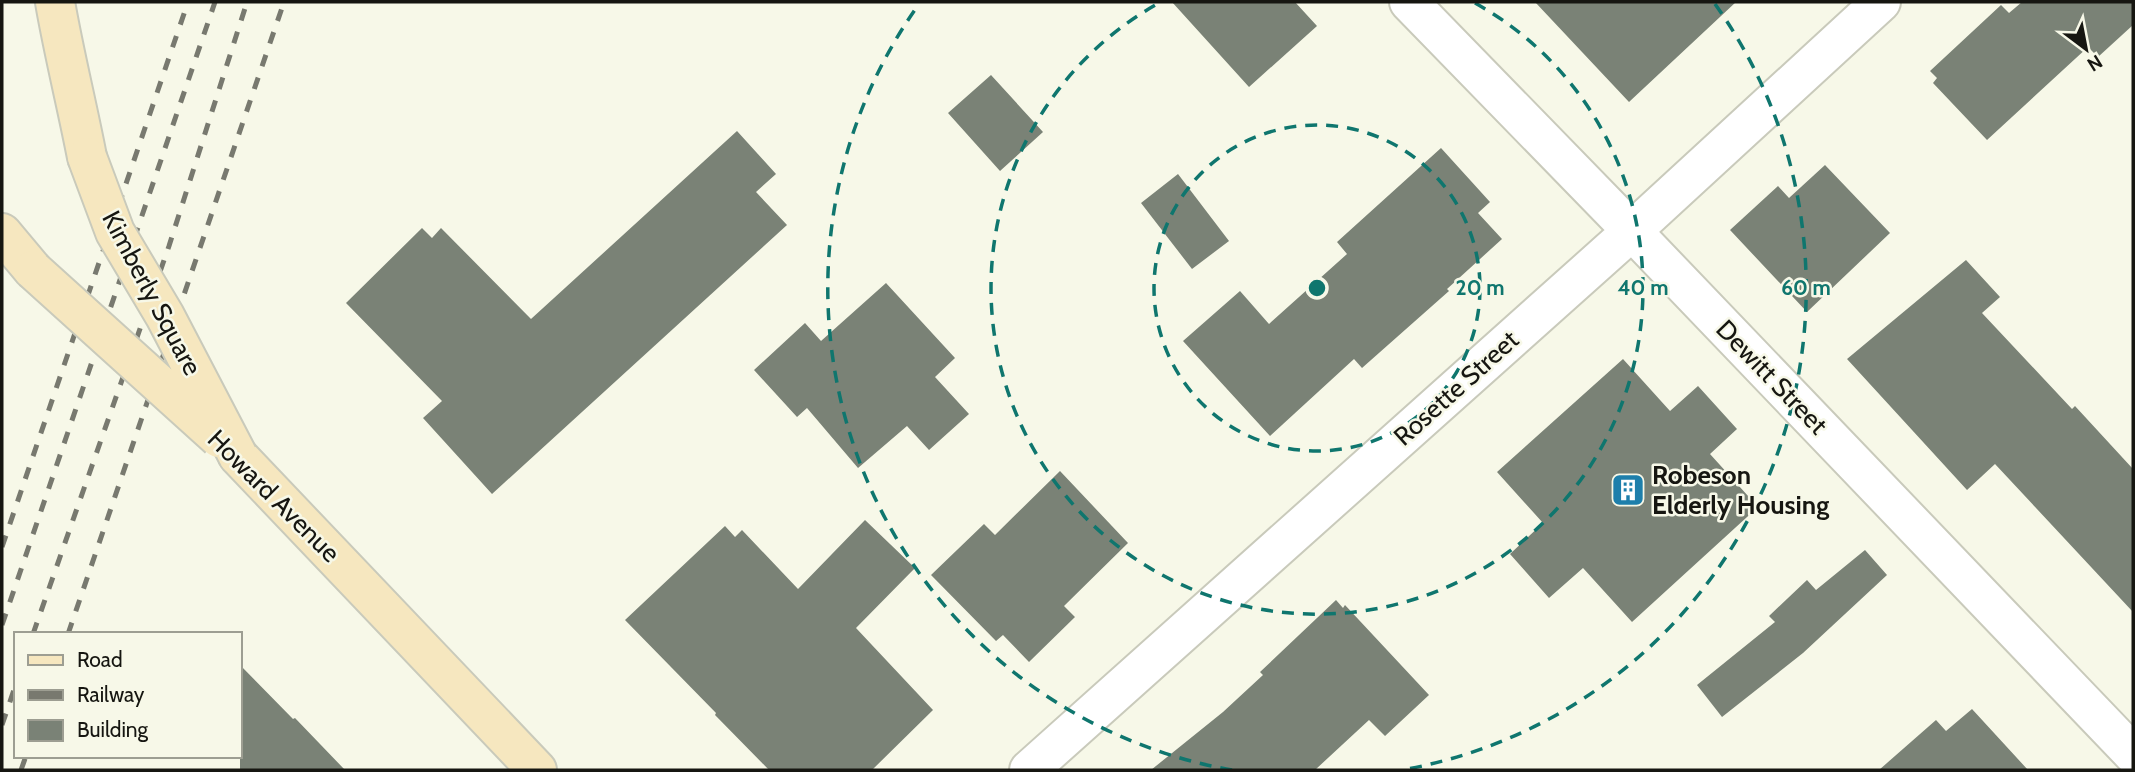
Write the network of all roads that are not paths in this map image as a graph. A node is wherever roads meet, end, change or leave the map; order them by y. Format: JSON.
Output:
{"nodes":[{"id":1,"x":55,"y":2,"type":"edge"},
{"id":2,"x":1409,"y":2,"type":"edge"},
{"id":3,"x":1881,"y":2,"type":"edge"},
{"id":4,"x":1632,"y":231,"type":"junction"},
{"id":5,"x":2,"y":233,"type":"edge"},
{"id":6,"x":238,"y":456,"type":"junction"},
{"id":7,"x":2133,"y":754,"type":"edge"},
{"id":8,"x":537,"y":770,"type":"edge"},
{"id":9,"x":1029,"y":770,"type":"edge"}],
"edges":[{"from":1,"to":6,"type":"main road","name":"Kimberly Square","bridge":true},
{"from":2,"to":4,"type":"street","name":"Dewitt Street"},
{"from":3,"to":4,"type":"street","name":"Rosette Street"},
{"from":4,"to":7,"type":"street","name":"Dewitt Street"},
{"from":4,"to":9,"type":"street","name":"Rosette Street"},
{"from":5,"to":6,"type":"main road","name":"Howard Avenue","bridge":true},
{"from":6,"to":8,"type":"main road","name":"Howard Avenue"}]}
